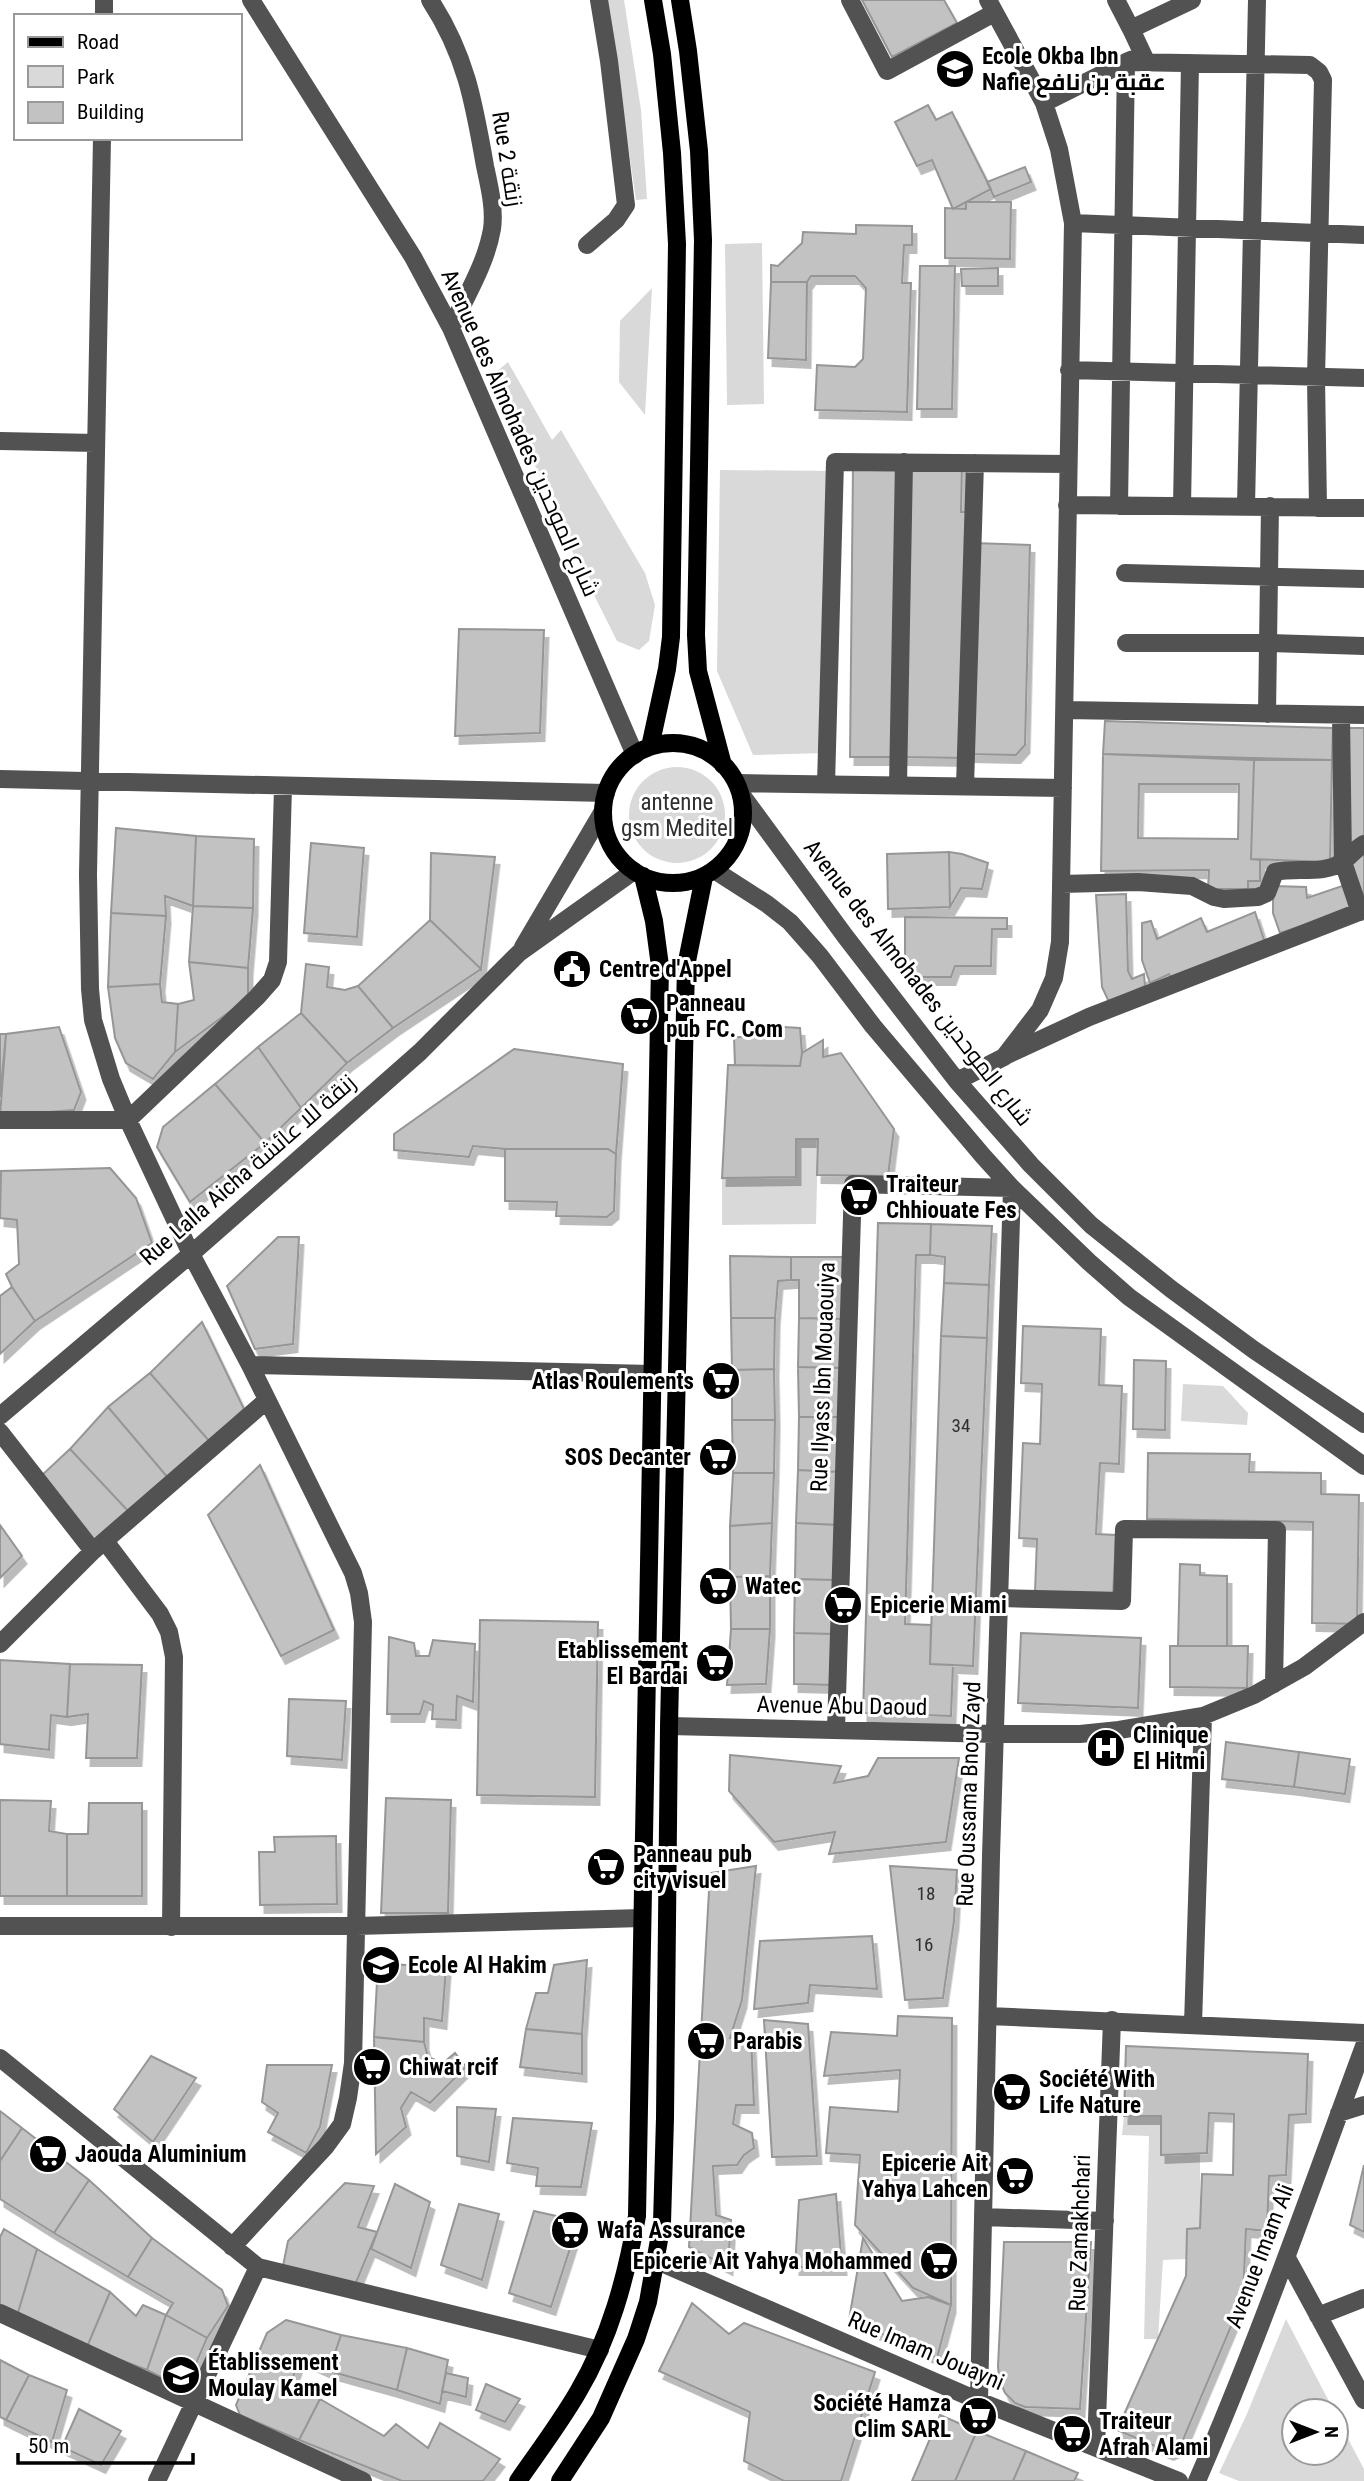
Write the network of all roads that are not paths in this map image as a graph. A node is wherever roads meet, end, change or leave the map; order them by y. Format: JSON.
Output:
{"nodes":[{"id":1,"x":251,"y":0,"type":"edge"},
{"id":2,"x":430,"y":0,"type":"edge"},
{"id":3,"x":598,"y":0,"type":"edge"},
{"id":4,"x":653,"y":0,"type":"edge"},
{"id":5,"x":680,"y":0,"type":"edge"},
{"id":6,"x":850,"y":0,"type":"edge"},
{"id":7,"x":1116,"y":0,"type":"edge"},
{"id":8,"x":1192,"y":0,"type":"edge"},
{"id":9,"x":1257,"y":0,"type":"edge"},
{"id":10,"x":991,"y":6,"type":"edge"},
{"id":11,"x":1131,"y":29,"type":"junction"},
{"id":12,"x":1145,"y":58,"type":"junction"},
{"id":13,"x":1126,"y":62,"type":"junction"},
{"id":14,"x":1190,"y":63,"type":"junction"},
{"id":15,"x":1256,"y":64,"type":"junction"},
{"id":16,"x":1044,"y":103,"type":"junction"},
{"id":17,"x":102,"y":140,"type":"edge"},
{"id":18,"x":1073,"y":223,"type":"junction"},
{"id":19,"x":1124,"y":224,"type":"junction"},
{"id":20,"x":1187,"y":226,"type":"junction"},
{"id":21,"x":1251,"y":229,"type":"junction"},
{"id":22,"x":1318,"y":232,"type":"junction"},
{"id":23,"x":1364,"y":234,"type":"edge"},
{"id":24,"x":587,"y":245,"type":"dead end"},
{"id":25,"x":451,"y":328,"type":"junction"},
{"id":26,"x":1069,"y":370,"type":"junction"},
{"id":27,"x":1122,"y":371,"type":"junction"},
{"id":28,"x":1184,"y":374,"type":"junction"},
{"id":29,"x":1249,"y":376,"type":"junction"},
{"id":30,"x":1316,"y":378,"type":"junction"},
{"id":31,"x":1364,"y":378,"type":"edge"},
{"id":32,"x":0,"y":441,"type":"edge"},
{"id":33,"x":96,"y":443,"type":"junction"},
{"id":34,"x":904,"y":462,"type":"junction"},
{"id":35,"x":975,"y":463,"type":"junction"},
{"id":36,"x":1068,"y":464,"type":"junction"},
{"id":37,"x":1067,"y":505,"type":"junction"},
{"id":38,"x":1119,"y":506,"type":"junction"},
{"id":39,"x":1182,"y":506,"type":"junction"},
{"id":40,"x":1246,"y":506,"type":"junction"},
{"id":41,"x":1270,"y":506,"type":"junction"},
{"id":42,"x":1318,"y":508,"type":"junction"},
{"id":43,"x":1364,"y":508,"type":"edge"},
{"id":44,"x":1125,"y":573,"type":"dead end"},
{"id":45,"x":1271,"y":577,"type":"junction"},
{"id":46,"x":1364,"y":579,"type":"edge"},
{"id":47,"x":1126,"y":643,"type":"dead end"},
{"id":48,"x":1268,"y":643,"type":"junction"},
{"id":49,"x":1364,"y":646,"type":"edge"},
{"id":50,"x":1065,"y":710,"type":"junction"},
{"id":51,"x":1266,"y":714,"type":"junction"},
{"id":52,"x":1341,"y":715,"type":"junction"},
{"id":53,"x":1364,"y":715,"type":"edge"},
{"id":54,"x":642,"y":751,"type":"junction"},
{"id":55,"x":723,"y":765,"type":"junction"},
{"id":56,"x":0,"y":779,"type":"edge"},
{"id":57,"x":90,"y":781,"type":"junction"},
{"id":58,"x":826,"y":784,"type":"junction"},
{"id":59,"x":898,"y":785,"type":"junction"},
{"id":60,"x":965,"y":786,"type":"junction"},
{"id":61,"x":283,"y":787,"type":"junction"},
{"id":62,"x":739,"y":788,"type":"junction"},
{"id":63,"x":1063,"y":788,"type":"junction"},
{"id":64,"x":605,"y":802,"type":"junction"},
{"id":65,"x":1364,"y":844,"type":"edge"},
{"id":66,"x":1343,"y":862,"type":"junction"},
{"id":67,"x":638,"y":874,"type":"junction"},
{"id":68,"x":709,"y":874,"type":"junction"},
{"id":69,"x":1061,"y":884,"type":"junction"},
{"id":70,"x":1362,"y":911,"type":"edge"},
{"id":71,"x":519,"y":953,"type":"junction"},
{"id":72,"x":1004,"y":1057,"type":"junction"},
{"id":73,"x":957,"y":1081,"type":"junction"},
{"id":74,"x":0,"y":1120,"type":"edge"},
{"id":75,"x":128,"y":1120,"type":"junction"},
{"id":76,"x":1012,"y":1188,"type":"junction"},
{"id":77,"x":191,"y":1254,"type":"junction"},
{"id":78,"x":250,"y":1365,"type":"junction"},
{"id":79,"x":652,"y":1374,"type":"junction"},
{"id":80,"x":267,"y":1400,"type":"junction"},
{"id":81,"x":0,"y":1416,"type":"edge"},
{"id":82,"x":1364,"y":1424,"type":"edge"},
{"id":83,"x":0,"y":1432,"type":"edge"},
{"id":84,"x":1364,"y":1466,"type":"edge"},
{"id":85,"x":99,"y":1546,"type":"junction"},
{"id":86,"x":1000,"y":1598,"type":"junction"},
{"id":87,"x":1364,"y":1622,"type":"edge"},
{"id":88,"x":0,"y":1644,"type":"edge"},
{"id":89,"x":1274,"y":1685,"type":"junction"},
{"id":90,"x":1203,"y":1716,"type":"junction"},
{"id":91,"x":669,"y":1726,"type":"junction"},
{"id":92,"x":836,"y":1730,"type":"junction"},
{"id":93,"x":995,"y":1734,"type":"junction"},
{"id":94,"x":642,"y":1918,"type":"junction"},
{"id":95,"x":0,"y":1926,"type":"edge"},
{"id":96,"x":356,"y":1926,"type":"junction"},
{"id":97,"x":171,"y":1927,"type":"junction"},
{"id":98,"x":988,"y":2016,"type":"junction"},
{"id":99,"x":1112,"y":2020,"type":"junction"},
{"id":100,"x":1194,"y":2024,"type":"junction"},
{"id":101,"x":1364,"y":2033,"type":"edge"},
{"id":102,"x":1364,"y":2046,"type":"edge"},
{"id":103,"x":0,"y":2058,"type":"edge"},
{"id":104,"x":1364,"y":2105,"type":"edge"},
{"id":105,"x":1339,"y":2113,"type":"junction"},
{"id":106,"x":983,"y":2217,"type":"junction"},
{"id":107,"x":1105,"y":2221,"type":"junction"},
{"id":108,"x":232,"y":2247,"type":"junction"},
{"id":109,"x":1287,"y":2258,"type":"junction"},
{"id":110,"x":657,"y":2261,"type":"junction"},
{"id":111,"x":258,"y":2267,"type":"junction"},
{"id":112,"x":1364,"y":2298,"type":"edge"},
{"id":113,"x":0,"y":2314,"type":"edge"},
{"id":114,"x":1318,"y":2315,"type":"junction"},
{"id":115,"x":600,"y":2350,"type":"junction"},
{"id":116,"x":1364,"y":2400,"type":"edge"},
{"id":117,"x":979,"y":2401,"type":"junction"},
{"id":118,"x":195,"y":2403,"type":"junction"},
{"id":119,"x":1096,"y":2447,"type":"junction"},
{"id":120,"x":157,"y":2481,"type":"edge"},
{"id":121,"x":363,"y":2481,"type":"edge"},
{"id":122,"x":518,"y":2481,"type":"edge"},
{"id":123,"x":560,"y":2481,"type":"edge"},
{"id":124,"x":1179,"y":2481,"type":"edge"},
{"id":125,"x":1197,"y":2481,"type":"edge"}],
"edges":[{"from":1,"to":25,"type":"street","name":"Avenue des Almohades شارع الموحدين"},
{"from":2,"to":25,"type":"street","name":"Rue 2 زنقة"},
{"from":3,"to":24,"type":"street"},
{"from":4,"to":54,"type":"main road"},
{"from":5,"to":55,"type":"main road"},
{"from":6,"to":10,"type":"street"},
{"from":7,"to":11,"type":"street"},
{"from":8,"to":11,"type":"street"},
{"from":9,"to":15,"type":"street"},
{"from":10,"to":16,"type":"street"},
{"from":11,"to":12,"type":"street"},
{"from":12,"to":13,"type":"street"},
{"from":12,"to":14,"type":"street"},
{"from":13,"to":16,"type":"street"},
{"from":13,"to":19,"type":"street"},
{"from":14,"to":15,"type":"street"},
{"from":14,"to":20,"type":"street"},
{"from":15,"to":21,"type":"street"},
{"from":15,"to":22,"type":"street"},
{"from":16,"to":18,"type":"street"},
{"from":17,"to":33,"type":"street"},
{"from":18,"to":19,"type":"street"},
{"from":18,"to":26,"type":"street"},
{"from":19,"to":20,"type":"street"},
{"from":19,"to":27,"type":"street"},
{"from":20,"to":21,"type":"street"},
{"from":20,"to":28,"type":"street"},
{"from":21,"to":22,"type":"street"},
{"from":21,"to":29,"type":"street"},
{"from":22,"to":23,"type":"street"},
{"from":22,"to":30,"type":"street"},
{"from":25,"to":54,"type":"street","name":"Avenue des Almohades شارع الموحدين"},
{"from":26,"to":27,"type":"street"},
{"from":26,"to":36,"type":"street"},
{"from":27,"to":28,"type":"street"},
{"from":27,"to":38,"type":"street"},
{"from":28,"to":29,"type":"street"},
{"from":28,"to":39,"type":"street"},
{"from":29,"to":30,"type":"street"},
{"from":29,"to":40,"type":"street"},
{"from":30,"to":31,"type":"street"},
{"from":30,"to":42,"type":"street"},
{"from":32,"to":33,"type":"street"},
{"from":33,"to":57,"type":"street"},
{"from":34,"to":35,"type":"street"},
{"from":34,"to":58,"type":"street"},
{"from":34,"to":59,"type":"street"},
{"from":35,"to":36,"type":"street"},
{"from":35,"to":60,"type":"street"},
{"from":36,"to":37,"type":"street"},
{"from":37,"to":38,"type":"street"},
{"from":37,"to":50,"type":"street"},
{"from":38,"to":39,"type":"street"},
{"from":39,"to":40,"type":"street"},
{"from":40,"to":41,"type":"street"},
{"from":41,"to":42,"type":"street"},
{"from":41,"to":45,"type":"street"},
{"from":42,"to":43,"type":"street"},
{"from":44,"to":45,"type":"street"},
{"from":45,"to":46,"type":"street"},
{"from":45,"to":48,"type":"street"},
{"from":47,"to":48,"type":"street"},
{"from":48,"to":49,"type":"street"},
{"from":48,"to":51,"type":"street"},
{"from":50,"to":51,"type":"street"},
{"from":50,"to":63,"type":"street"},
{"from":51,"to":52,"type":"street"},
{"from":52,"to":53,"type":"street"},
{"from":52,"to":66,"type":"street"},
{"from":54,"to":55,"type":"main road"},
{"from":54,"to":64,"type":"main road"},
{"from":55,"to":62,"type":"main road"},
{"from":56,"to":57,"type":"street"},
{"from":57,"to":61,"type":"street"},
{"from":57,"to":75,"type":"street"},
{"from":58,"to":59,"type":"street"},
{"from":58,"to":62,"type":"street"},
{"from":59,"to":60,"type":"street"},
{"from":60,"to":63,"type":"street"},
{"from":61,"to":64,"type":"street"},
{"from":61,"to":75,"type":"street"},
{"from":62,"to":68,"type":"main road"},
{"from":62,"to":73,"type":"street","name":"Avenue des Almohades شارع الموحدين"},
{"from":63,"to":69,"type":"street"},
{"from":64,"to":67,"type":"main road"},
{"from":64,"to":71,"type":"street","name":"Rue Lalla Aicha زنقة للا عائشة"},
{"from":65,"to":66,"type":"street"},
{"from":66,"to":69,"type":"street"},
{"from":66,"to":70,"type":"street"},
{"from":67,"to":68,"type":"main road"},
{"from":67,"to":71,"type":"street","name":"Rue Lalla Aicha زنقة للا عائشة"},
{"from":67,"to":79,"type":"main road"},
{"from":68,"to":76,"type":"street"},
{"from":68,"to":91,"type":"main road"},
{"from":69,"to":72,"type":"street"},
{"from":70,"to":72,"type":"street"},
{"from":71,"to":77,"type":"street","name":"Rue Lalla Aicha زنقة للا عائشة"},
{"from":72,"to":73,"type":"street"},
{"from":73,"to":82,"type":"street","name":"Avenue des Almohades شارع الموحدين"},
{"from":74,"to":75,"type":"street"},
{"from":75,"to":77,"type":"street"},
{"from":76,"to":84,"type":"street"},
{"from":76,"to":86,"type":"street","name":"Rue Oussama Bnou Zayd"},
{"from":76,"to":92,"type":"street","name":"Rue Ilyass Ibn Mouaouiya"},
{"from":77,"to":78,"type":"street"},
{"from":77,"to":81,"type":"street","name":"Rue Lalla Aicha زنقة للا عائشة"},
{"from":78,"to":79,"type":"street"},
{"from":78,"to":80,"type":"street"},
{"from":79,"to":94,"type":"main road"},
{"from":80,"to":85,"type":"street"},
{"from":80,"to":96,"type":"street"},
{"from":83,"to":85,"type":"street"},
{"from":85,"to":88,"type":"street"},
{"from":85,"to":97,"type":"street"},
{"from":86,"to":89,"type":"street"},
{"from":86,"to":93,"type":"street","name":"Rue Oussama Bnou Zayd"},
{"from":87,"to":89,"type":"street","name":"Avenue Abu Daoud"},
{"from":89,"to":90,"type":"street","name":"Avenue Abu Daoud"},
{"from":90,"to":93,"type":"street","name":"Avenue Abu Daoud"},
{"from":90,"to":100,"type":"street"},
{"from":91,"to":92,"type":"street","name":"Avenue Abu Daoud"},
{"from":91,"to":110,"type":"main road"},
{"from":92,"to":93,"type":"street","name":"Avenue Abu Daoud"},
{"from":93,"to":98,"type":"street","name":"Rue Oussama Bnou Zayd"},
{"from":94,"to":96,"type":"street"},
{"from":94,"to":115,"type":"main road"},
{"from":95,"to":97,"type":"street"},
{"from":96,"to":97,"type":"street"},
{"from":96,"to":108,"type":"street"},
{"from":98,"to":99,"type":"street"},
{"from":98,"to":106,"type":"street","name":"Rue Oussama Bnou Zayd"},
{"from":99,"to":100,"type":"street"},
{"from":99,"to":107,"type":"street","name":"Rue Zamakhchari"},
{"from":100,"to":101,"type":"street"},
{"from":102,"to":105,"type":"street","name":"Avenue Imam Ali"},
{"from":103,"to":108,"type":"street"},
{"from":104,"to":105,"type":"street"},
{"from":105,"to":109,"type":"street","name":"Avenue Imam Ali"},
{"from":106,"to":107,"type":"street"},
{"from":106,"to":117,"type":"street","name":"Rue Oussama Bnou Zayd"},
{"from":107,"to":119,"type":"street","name":"Rue Zamakhchari"},
{"from":108,"to":111,"type":"street"},
{"from":109,"to":114,"type":"street"},
{"from":109,"to":125,"type":"street","name":"Avenue Imam Ali"},
{"from":110,"to":117,"type":"street","name":"Rue Imam Jouayni"},
{"from":110,"to":123,"type":"main road"},
{"from":111,"to":115,"type":"street"},
{"from":111,"to":118,"type":"street"},
{"from":112,"to":114,"type":"street"},
{"from":113,"to":118,"type":"street"},
{"from":114,"to":116,"type":"street"},
{"from":115,"to":122,"type":"main road"},
{"from":117,"to":119,"type":"street","name":"Rue Imam Jouayni"},
{"from":118,"to":120,"type":"street"},
{"from":118,"to":121,"type":"street"},
{"from":119,"to":124,"type":"street","name":"Rue Imam Jouayni"}]}
